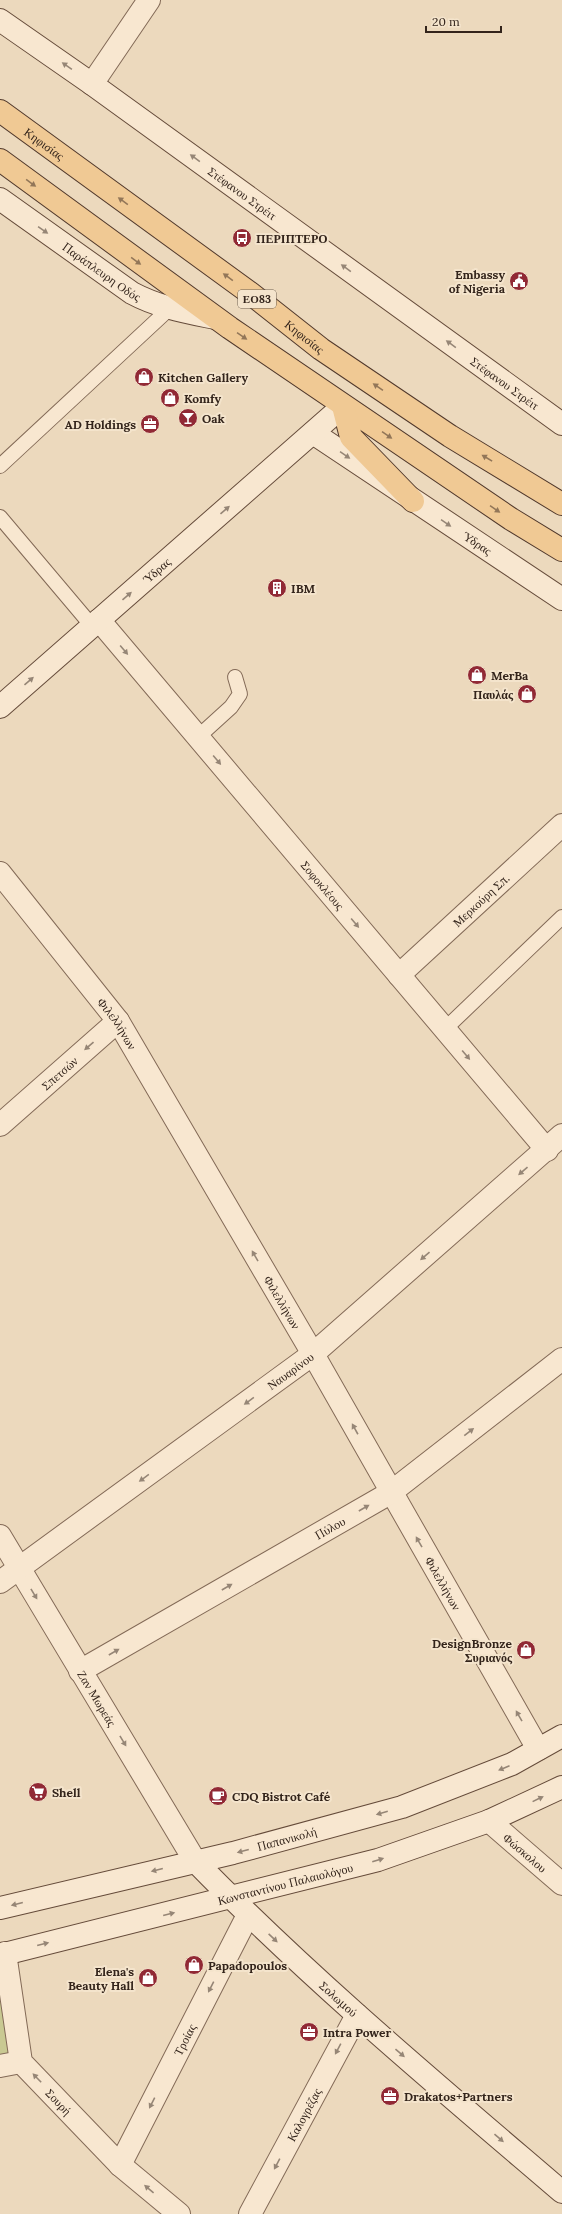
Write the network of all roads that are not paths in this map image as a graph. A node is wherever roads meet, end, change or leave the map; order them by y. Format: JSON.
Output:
{"nodes":[{"id":1,"x":150,"y":0,"type":"edge"},
{"id":2,"x":0,"y":20,"type":"edge"},
{"id":3,"x":92,"y":84,"type":"junction"},
{"id":4,"x":0,"y":111,"type":"edge"},
{"id":5,"x":0,"y":160,"type":"edge"},
{"id":6,"x":0,"y":199,"type":"edge"},
{"id":7,"x":169,"y":309,"type":"junction"},
{"id":8,"x":215,"y":318,"type":"junction"},
{"id":9,"x":343,"y":406,"type":"junction"},
{"id":10,"x":562,"y":424,"type":"edge"},
{"id":11,"x":313,"y":433,"type":"junction"},
{"id":12,"x":0,"y":466,"type":"edge"},
{"id":13,"x":520,"y":478,"type":"junction"},
{"id":14,"x":562,"y":494,"type":"edge"},
{"id":15,"x":413,"y":501,"type":"junction"},
{"id":16,"x":562,"y":504,"type":"edge"},
{"id":17,"x":0,"y":518,"type":"edge"},
{"id":18,"x":562,"y":550,"type":"edge"},
{"id":19,"x":562,"y":599,"type":"edge"},
{"id":20,"x":96,"y":623,"type":"junction"},
{"id":21,"x":235,"y":677,"type":"dead end"},
{"id":22,"x":0,"y":707,"type":"edge"},
{"id":23,"x":198,"y":737,"type":"junction"},
{"id":24,"x":562,"y":825,"type":"edge"},
{"id":25,"x":0,"y":874,"type":"edge"},
{"id":26,"x":562,"y":917,"type":"edge"},
{"id":27,"x":399,"y":975,"type":"junction"},
{"id":28,"x":118,"y":1021,"type":"junction"},
{"id":29,"x":445,"y":1029,"type":"junction"},
{"id":30,"x":5,"y":1113,"type":"edge"},
{"id":31,"x":554,"y":1143,"type":"edge"},
{"id":32,"x":313,"y":1354,"type":"junction"},
{"id":33,"x":562,"y":1360,"type":"edge"},
{"id":34,"x":390,"y":1493,"type":"junction"},
{"id":35,"x":0,"y":1536,"type":"edge"},
{"id":36,"x":19,"y":1569,"type":"junction"},
{"id":37,"x":0,"y":1582,"type":"edge"},
{"id":38,"x":80,"y":1671,"type":"junction"},
{"id":39,"x":562,"y":1736,"type":"edge"},
{"id":40,"x":538,"y":1750,"type":"junction"},
{"id":41,"x":562,"y":1787,"type":"edge"},
{"id":42,"x":489,"y":1821,"type":"junction"},
{"id":43,"x":195,"y":1861,"type":"junction"},
{"id":44,"x":562,"y":1884,"type":"edge"},
{"id":45,"x":232,"y":1898,"type":"junction"},
{"id":46,"x":0,"y":1908,"type":"edge"},
{"id":47,"x":248,"y":1915,"type":"junction"},
{"id":48,"x":2,"y":1954,"type":"edge"},
{"id":49,"x":357,"y":2015,"type":"junction"},
{"id":50,"x":21,"y":2062,"type":"junction"},
{"id":51,"x":0,"y":2066,"type":"edge"},
{"id":52,"x":120,"y":2165,"type":"junction"},
{"id":53,"x":562,"y":2192,"type":"edge"},
{"id":54,"x":179,"y":2214,"type":"edge"},
{"id":55,"x":250,"y":2214,"type":"edge"}],
"edges":[{"from":1,"to":3,"type":"street"},
{"from":3,"to":2,"type":"street","name":"Στέφανου Στρέιτ","one_way":true},
{"from":10,"to":3,"type":"street","name":"Στέφανου Στρέιτ","one_way":true},
{"from":13,"to":4,"type":"main road","name":"Κηφισίας","number":"ΕΟ83","one_way":true},
{"from":5,"to":8,"type":"main road","one_way":true},
{"from":6,"to":7,"type":"street","name":"Παράπλευρη Οδός","one_way":true},
{"from":7,"to":8,"type":"street","name":"Παράπλευρη Οδός"},
{"from":7,"to":12,"type":"lane"},
{"from":8,"to":9,"type":"main road","one_way":true},
{"from":9,"to":11,"type":"street","name":"Ύδρας"},
{"from":9,"to":15,"type":"main road"},
{"from":9,"to":18,"type":"main road","one_way":true},
{"from":11,"to":15,"type":"street","name":"Ύδρας","one_way":true},
{"from":20,"to":11,"type":"street","name":"Ύδρας","one_way":true},
{"from":13,"to":14,"type":"main road"},
{"from":13,"to":16,"type":"main road","name":"Κηφισίας","number":"ΕΟ83"},
{"from":15,"to":19,"type":"street","name":"Ύδρας","one_way":true},
{"from":17,"to":20,"type":"lane"},
{"from":22,"to":20,"type":"street","name":"Ύδρας","one_way":true},
{"from":20,"to":23,"type":"street","name":"Σοφοκλέους","one_way":true},
{"from":21,"to":23,"type":"lane"},
{"from":23,"to":27,"type":"street","name":"Σοφοκλέους","one_way":true},
{"from":24,"to":27,"type":"street","name":"Μερκούρη Σπ."},
{"from":25,"to":28,"type":"street","name":"Φιλελλήνων"},
{"from":26,"to":29,"type":"lane"},
{"from":27,"to":29,"type":"street","name":"Σοφοκλέους"},
{"from":28,"to":30,"type":"street","name":"Σπετσών","one_way":true},
{"from":32,"to":28,"type":"street","name":"Φιλελλήνων","one_way":true},
{"from":29,"to":31,"type":"street","name":"Σοφοκλέους","one_way":true},
{"from":31,"to":32,"type":"street","name":"Ναυαρίνου","one_way":true},
{"from":34,"to":32,"type":"street","name":"Φιλελλήνων","one_way":true},
{"from":32,"to":36,"type":"street","name":"Ναυαρίνου","one_way":true},
{"from":34,"to":33,"type":"street","name":"Πύλου","one_way":true},
{"from":38,"to":34,"type":"street","name":"Πύλου","one_way":true},
{"from":40,"to":34,"type":"street","name":"Φιλελλήνων","one_way":true},
{"from":35,"to":36,"type":"street","name":"Ζαν Μωρεάς"},
{"from":36,"to":37,"type":"street","name":"Ναυαρίνου"},
{"from":36,"to":38,"type":"street","name":"Ζαν Μωρεάς","one_way":true},
{"from":38,"to":43,"type":"street","name":"Ζαν Μωρεάς","one_way":true},
{"from":39,"to":40,"type":"street","name":"Παπανικολή"},
{"from":40,"to":43,"type":"street","name":"Παπανικολή","one_way":true},
{"from":42,"to":41,"type":"street","name":"Κωνσταντίνου Παλαιολόγου","one_way":true},
{"from":42,"to":44,"type":"street","name":"Φώσκολου"},
{"from":45,"to":42,"type":"street","name":"Κωνσταντίνου Παλαιολόγου","one_way":true},
{"from":43,"to":45,"type":"street","name":"Σολωμού"},
{"from":43,"to":46,"type":"street","name":"Παπανικολή","one_way":true},
{"from":45,"to":47,"type":"street","name":"Σολωμού"},
{"from":48,"to":45,"type":"street","name":"Κωνσταντίνου Παλαιολόγου","one_way":true},
{"from":47,"to":49,"type":"street","name":"Σολωμού","one_way":true},
{"from":47,"to":52,"type":"street","name":"Τροίας","one_way":true},
{"from":48,"to":50,"type":"street"},
{"from":49,"to":53,"type":"street","name":"Σολωμού","one_way":true},
{"from":49,"to":55,"type":"street","name":"Καλογρέζας","one_way":true},
{"from":50,"to":51,"type":"street"},
{"from":52,"to":50,"type":"street","name":"Σουρή","one_way":true},
{"from":54,"to":52,"type":"street","name":"Σουρή","one_way":true}]}
